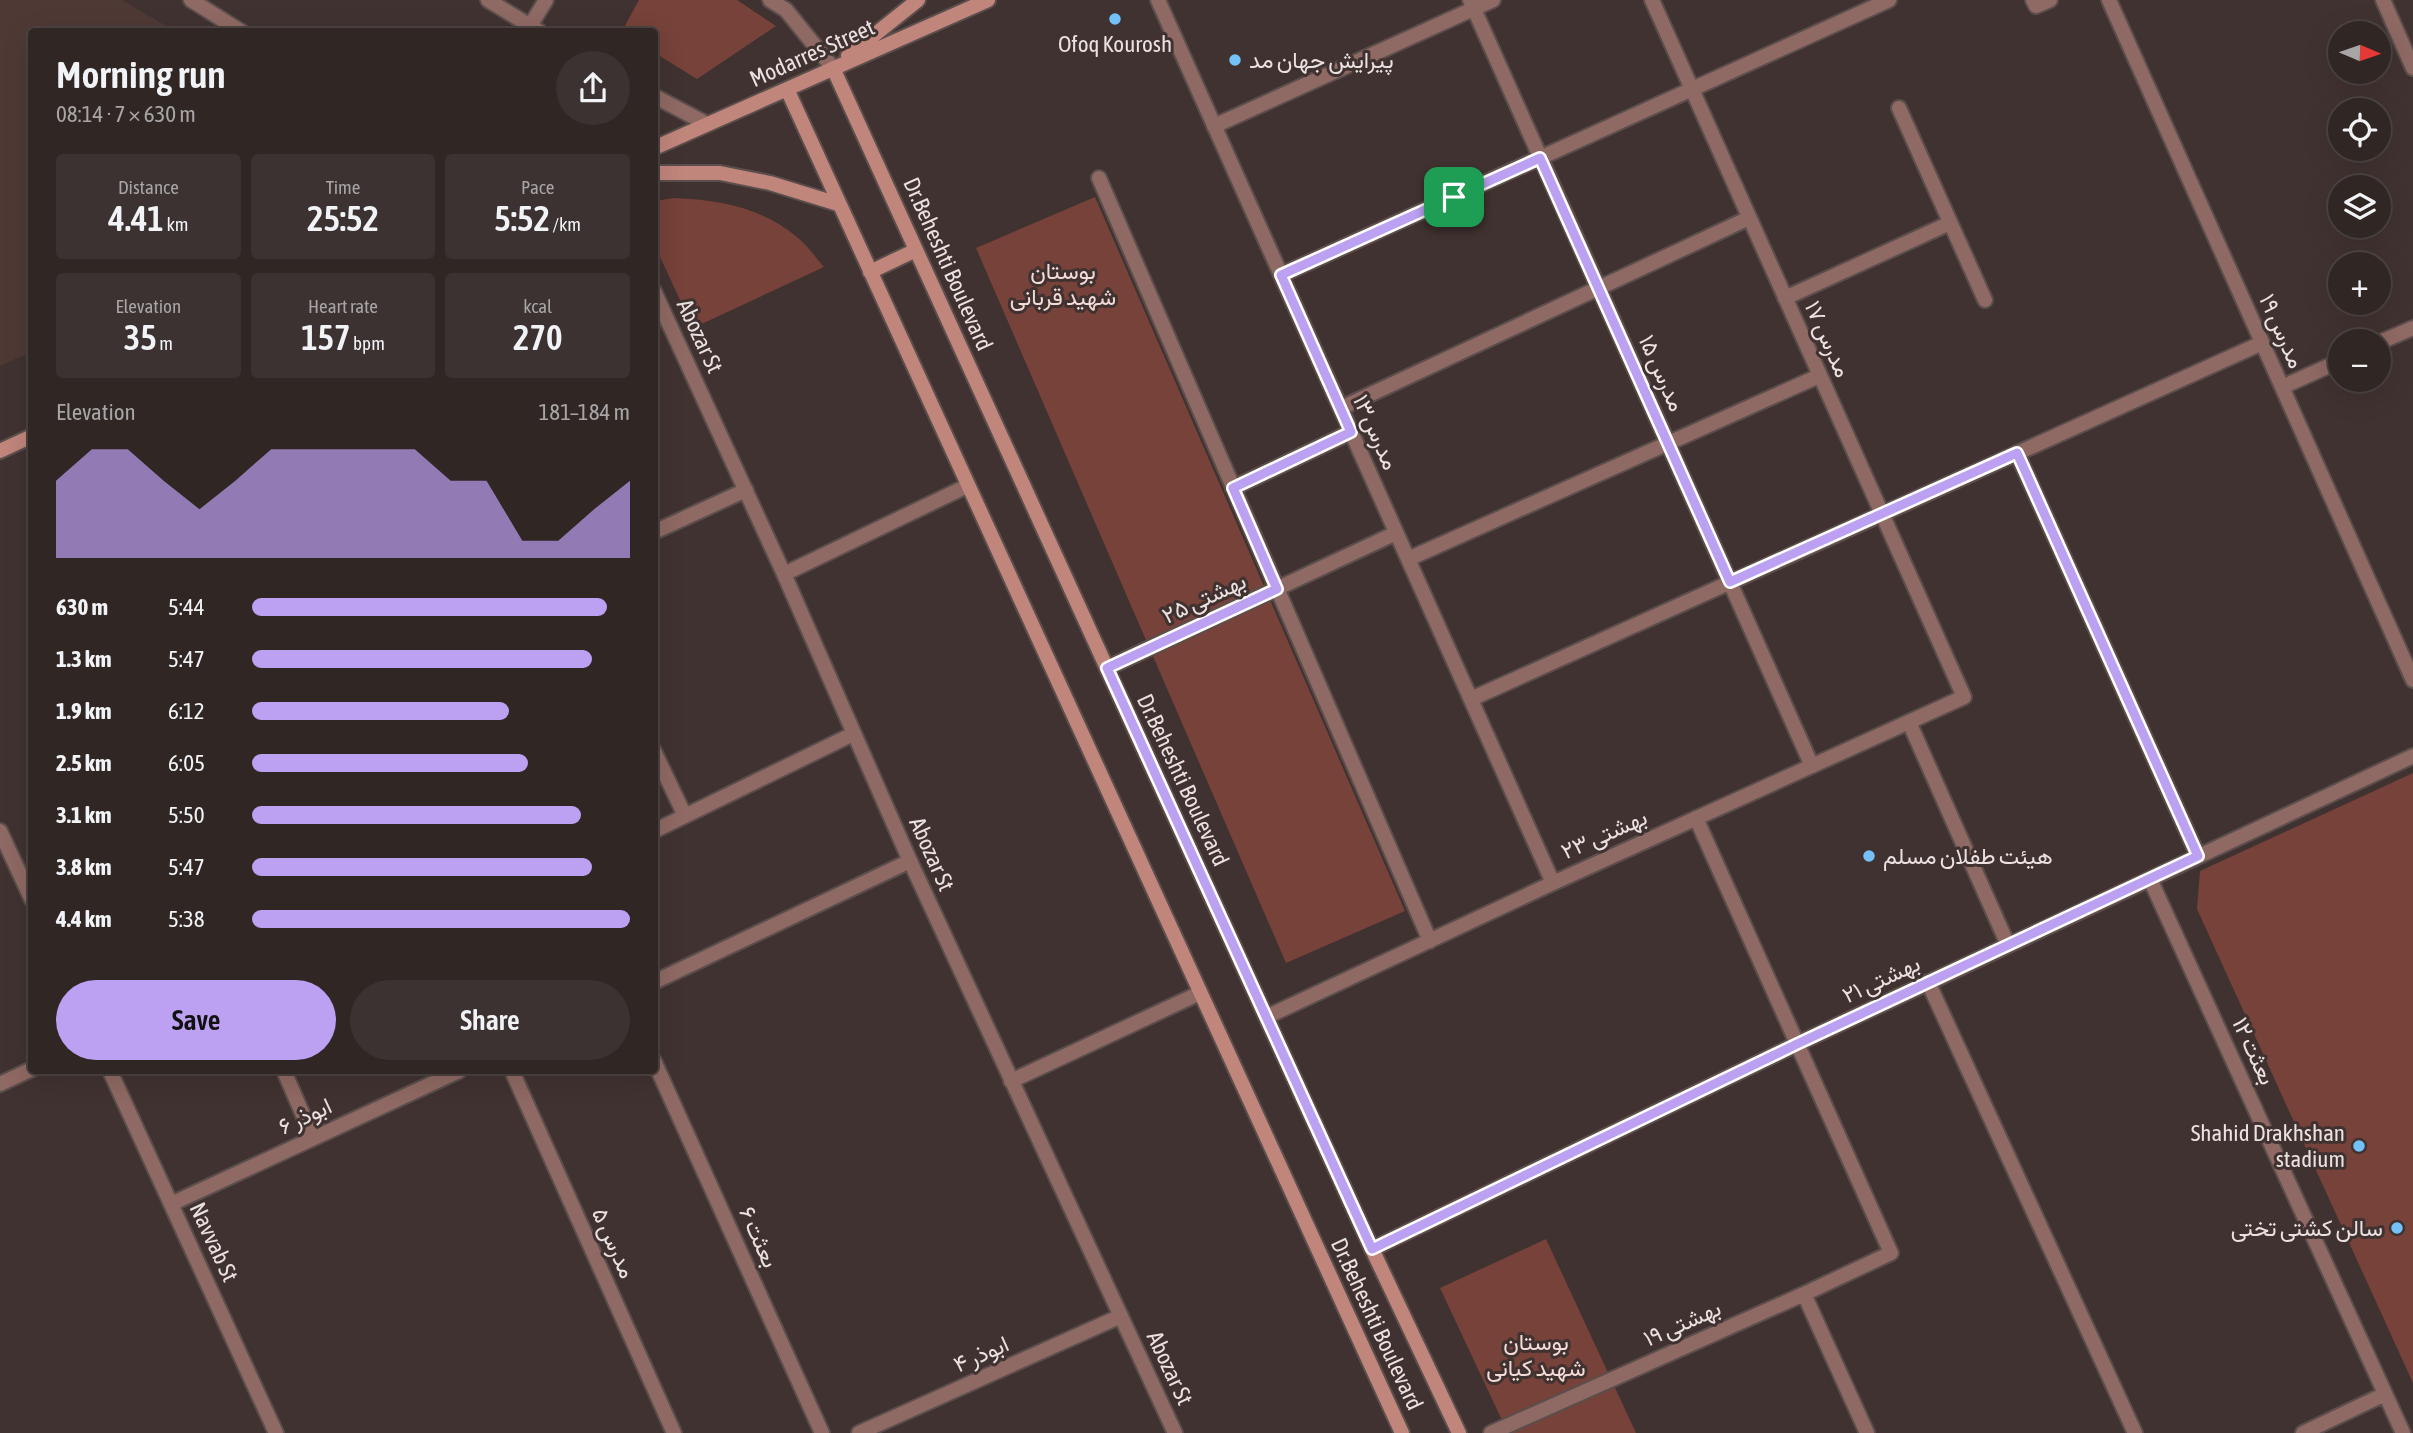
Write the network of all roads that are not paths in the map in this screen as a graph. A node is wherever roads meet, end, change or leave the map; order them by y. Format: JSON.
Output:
{"nodes":[{"id":1,"x":191,"y":0,"type":"edge"},
{"id":2,"x":488,"y":0,"type":"edge"},
{"id":3,"x":546,"y":0,"type":"edge"},
{"id":4,"x":770,"y":0,"type":"edge"},
{"id":5,"x":918,"y":0,"type":"edge"},
{"id":6,"x":968,"y":0,"type":"edge"},
{"id":7,"x":988,"y":0,"type":"edge"},
{"id":8,"x":1158,"y":0,"type":"edge"},
{"id":9,"x":1493,"y":0,"type":"edge"},
{"id":10,"x":1652,"y":0,"type":"edge"},
{"id":11,"x":1889,"y":0,"type":"edge"},
{"id":12,"x":2109,"y":0,"type":"edge"},
{"id":13,"x":2383,"y":0,"type":"edge"},
{"id":14,"x":1472,"y":4,"type":"edge"},
{"id":15,"x":936,"y":23,"type":"junction"},
{"id":16,"x":236,"y":28,"type":"edge"},
{"id":17,"x":533,"y":28,"type":"edge"},
{"id":18,"x":535,"y":28,"type":"edge"},
{"id":19,"x":2407,"y":36,"type":"edge"},
{"id":20,"x":833,"y":68,"type":"junction"},
{"id":21,"x":2413,"y":68,"type":"edge"},
{"id":22,"x":787,"y":89,"type":"junction"},
{"id":23,"x":1692,"y":89,"type":"junction"},
{"id":24,"x":658,"y":98,"type":"edge"},
{"id":25,"x":1899,"y":108,"type":"dead end"},
{"id":26,"x":706,"y":124,"type":"junction"},
{"id":27,"x":1214,"y":126,"type":"junction"},
{"id":28,"x":658,"y":146,"type":"edge"},
{"id":29,"x":1540,"y":158,"type":"junction"},
{"id":30,"x":658,"y":173,"type":"edge"},
{"id":31,"x":1098,"y":177,"type":"dead end"},
{"id":32,"x":838,"y":204,"type":"junction"},
{"id":33,"x":1749,"y":218,"type":"junction"},
{"id":34,"x":1950,"y":223,"type":"junction"},
{"id":35,"x":916,"y":250,"type":"junction"},
{"id":36,"x":870,"y":272,"type":"junction"},
{"id":37,"x":1281,"y":275,"type":"junction"},
{"id":38,"x":1599,"y":288,"type":"junction"},
{"id":39,"x":1785,"y":298,"type":"junction"},
{"id":40,"x":658,"y":300,"type":"edge"},
{"id":41,"x":1984,"y":300,"type":"dead end"},
{"id":42,"x":2413,"y":328,"type":"edge"},
{"id":43,"x":2391,"y":338,"type":"edge"},
{"id":44,"x":2262,"y":343,"type":"junction"},
{"id":45,"x":2328,"y":366,"type":"edge"},
{"id":46,"x":1819,"y":376,"type":"junction"},
{"id":47,"x":2282,"y":387,"type":"junction"},
{"id":48,"x":1341,"y":408,"type":"junction"},
{"id":49,"x":1351,"y":432,"type":"junction"},
{"id":50,"x":28,"y":438,"type":"edge"},
{"id":51,"x":1668,"y":443,"type":"junction"},
{"id":52,"x":0,"y":451,"type":"edge"},
{"id":53,"x":2017,"y":453,"type":"junction"},
{"id":54,"x":967,"y":486,"type":"junction"},
{"id":55,"x":1233,"y":488,"type":"junction"},
{"id":56,"x":746,"y":491,"type":"junction"},
{"id":57,"x":1882,"y":514,"type":"junction"},
{"id":58,"x":658,"y":530,"type":"edge"},
{"id":59,"x":1396,"y":533,"type":"junction"},
{"id":60,"x":1408,"y":559,"type":"junction"},
{"id":61,"x":784,"y":574,"type":"junction"},
{"id":62,"x":1730,"y":582,"type":"junction"},
{"id":63,"x":1277,"y":589,"type":"junction"},
{"id":64,"x":1107,"y":668,"type":"junction"},
{"id":65,"x":2413,"y":680,"type":"edge"},
{"id":66,"x":1964,"y":697,"type":"joint"},
{"id":67,"x":1471,"y":699,"type":"junction"},
{"id":68,"x":1909,"y":722,"type":"junction"},
{"id":69,"x":853,"y":734,"type":"junction"},
{"id":70,"x":2413,"y":756,"type":"edge"},
{"id":71,"x":658,"y":759,"type":"edge"},
{"id":72,"x":1812,"y":765,"type":"junction"},
{"id":73,"x":685,"y":816,"type":"junction"},
{"id":74,"x":1696,"y":818,"type":"junction"},
{"id":75,"x":658,"y":829,"type":"edge"},
{"id":76,"x":0,"y":831,"type":"edge"},
{"id":77,"x":2198,"y":856,"type":"junction"},
{"id":78,"x":910,"y":861,"type":"junction"},
{"id":79,"x":2150,"y":879,"type":"junction"},
{"id":80,"x":1553,"y":883,"type":"junction"},
{"id":81,"x":28,"y":891,"type":"edge"},
{"id":82,"x":1430,"y":941,"type":"junction"},
{"id":83,"x":2008,"y":945,"type":"junction"},
{"id":84,"x":658,"y":980,"type":"edge"},
{"id":85,"x":1928,"y":982,"type":"junction"},
{"id":86,"x":1200,"y":993,"type":"junction"},
{"id":87,"x":1266,"y":1017,"type":"junction"},
{"id":88,"x":1797,"y":1044,"type":"junction"},
{"id":89,"x":658,"y":1070,"type":"edge"},
{"id":90,"x":28,"y":1071,"type":"edge"},
{"id":91,"x":111,"y":1074,"type":"edge"},
{"id":92,"x":285,"y":1074,"type":"edge"},
{"id":93,"x":452,"y":1074,"type":"edge"},
{"id":94,"x":513,"y":1074,"type":"edge"},
{"id":95,"x":1011,"y":1080,"type":"junction"},
{"id":96,"x":0,"y":1084,"type":"edge"},
{"id":97,"x":313,"y":1138,"type":"junction"},
{"id":98,"x":171,"y":1204,"type":"junction"},
{"id":99,"x":1372,"y":1249,"type":"junction"},
{"id":100,"x":1804,"y":1294,"type":"junction"},
{"id":101,"x":1121,"y":1316,"type":"junction"},
{"id":102,"x":2385,"y":1394,"type":"junction"},
{"id":103,"x":276,"y":1433,"type":"edge"},
{"id":104,"x":674,"y":1433,"type":"edge"},
{"id":105,"x":822,"y":1433,"type":"edge"},
{"id":106,"x":859,"y":1433,"type":"edge"},
{"id":107,"x":1175,"y":1433,"type":"edge"},
{"id":108,"x":1402,"y":1433,"type":"edge"},
{"id":109,"x":1459,"y":1433,"type":"edge"},
{"id":110,"x":1491,"y":1433,"type":"edge"},
{"id":111,"x":1867,"y":1433,"type":"edge"},
{"id":112,"x":2135,"y":1433,"type":"edge"},
{"id":113,"x":2303,"y":1433,"type":"edge"},
{"id":114,"x":2403,"y":1433,"type":"edge"}],
"edges":[{"from":1,"to":16,"type":"street"},
{"from":2,"to":17,"type":"street"},
{"from":3,"to":18,"type":"street"},
{"from":4,"to":20,"type":"street"},
{"from":5,"to":20,"type":"main road"},
{"from":6,"to":15,"type":"main road"},
{"from":7,"to":15,"type":"main road","name":"Modarres Street"},
{"from":8,"to":27,"type":"street","name":"مدرس۱۳"},
{"from":9,"to":14,"type":"street"},
{"from":10,"to":23,"type":"street","name":"مدرس ۱۷"},
{"from":11,"to":23,"type":"street"},
{"from":12,"to":44,"type":"street","name":"مدرس ۱۹"},
{"from":13,"to":19,"type":"street"},
{"from":14,"to":27,"type":"street"},
{"from":14,"to":29,"type":"street","name":"مدرس ۱۵"},
{"from":15,"to":20,"type":"main road","name":"Modarres Street"},
{"from":19,"to":21,"type":"street"},
{"from":20,"to":22,"type":"main road","name":"Modarres Street"},
{"from":20,"to":35,"type":"main road","name":"Dr.Beheshti Boulevard"},
{"from":22,"to":26,"type":"main road","name":"Modarres Street"},
{"from":22,"to":32,"type":"main road","name":"Dr.Beheshti Boulevard"},
{"from":23,"to":29,"type":"street"},
{"from":23,"to":33,"type":"street","name":"مدرس ۱۷"},
{"from":24,"to":26,"type":"street"},
{"from":25,"to":34,"type":"street"},
{"from":26,"to":28,"type":"main road","name":"Modarres Street"},
{"from":27,"to":37,"type":"street","name":"مدرس۱۳"},
{"from":29,"to":37,"type":"street"},
{"from":29,"to":38,"type":"street","name":"مدرس ۱۵"},
{"from":30,"to":32,"type":"main road"},
{"from":31,"to":55,"type":"street"},
{"from":32,"to":36,"type":"main road","name":"Dr.Beheshti Boulevard"},
{"from":33,"to":38,"type":"street"},
{"from":33,"to":39,"type":"street","name":"مدرس ۱۷"},
{"from":34,"to":39,"type":"street"},
{"from":34,"to":41,"type":"street"},
{"from":35,"to":36,"type":"main road"},
{"from":35,"to":64,"type":"main road","name":"Dr.Beheshti Boulevard"},
{"from":36,"to":54,"type":"main road","name":"Dr.Beheshti Boulevard"},
{"from":37,"to":48,"type":"street","name":"مدرس۱۳"},
{"from":38,"to":48,"type":"street"},
{"from":38,"to":51,"type":"street","name":"مدرس ۱۵"},
{"from":39,"to":46,"type":"street","name":"مدرس ۱۷"},
{"from":40,"to":56,"type":"street","name":"Abozar St"},
{"from":42,"to":43,"type":"street"},
{"from":44,"to":47,"type":"street","name":"مدرس ۱۹"},
{"from":44,"to":53,"type":"street"},
{"from":45,"to":47,"type":"street"},
{"from":46,"to":51,"type":"street"},
{"from":46,"to":57,"type":"street","name":"مدرس ۱۷"},
{"from":47,"to":65,"type":"street","name":"مدرس ۱۹"},
{"from":48,"to":49,"type":"street","name":"مدرس۱۳"},
{"from":49,"to":55,"type":"street"},
{"from":49,"to":59,"type":"street","name":"مدرس۱۳"},
{"from":50,"to":52,"type":"main road"},
{"from":51,"to":60,"type":"street"},
{"from":51,"to":62,"type":"street","name":"مدرس ۱۵"},
{"from":53,"to":57,"type":"street"},
{"from":53,"to":77,"type":"street"},
{"from":54,"to":61,"type":"street"},
{"from":54,"to":86,"type":"main road","name":"Dr.Beheshti Boulevard"},
{"from":55,"to":63,"type":"street"},
{"from":56,"to":58,"type":"street"},
{"from":56,"to":61,"type":"street","name":"Abozar St"},
{"from":57,"to":62,"type":"street"},
{"from":57,"to":66,"type":"street","name":"مدرس ۱۷"},
{"from":59,"to":60,"type":"street","name":"مدرس۱۳"},
{"from":59,"to":63,"type":"street","name":"بهشتی ۲۵"},
{"from":60,"to":67,"type":"street","name":"مدرس۱۳"},
{"from":61,"to":69,"type":"street","name":"Abozar St"},
{"from":62,"to":67,"type":"street"},
{"from":62,"to":72,"type":"street","name":"مدرس ۱۵"},
{"from":63,"to":64,"type":"street","name":"بهشتی ۲۵"},
{"from":63,"to":82,"type":"street"},
{"from":64,"to":87,"type":"main road","name":"Dr.Beheshti Boulevard"},
{"from":66,"to":68,"type":"street","name":"بهشتی ۲۳"},
{"from":67,"to":80,"type":"street","name":"مدرس۱۳"},
{"from":68,"to":72,"type":"street","name":"بهشتی ۲۳"},
{"from":68,"to":83,"type":"street"},
{"from":69,"to":73,"type":"street"},
{"from":69,"to":78,"type":"street","name":"Abozar St"},
{"from":70,"to":77,"type":"street","name":"بهشتی ۲۱"},
{"from":71,"to":73,"type":"street"},
{"from":72,"to":74,"type":"street","name":"بهشتی ۲۳"},
{"from":73,"to":75,"type":"street"},
{"from":74,"to":80,"type":"street","name":"بهشتی ۲۳"},
{"from":74,"to":88,"type":"street"},
{"from":76,"to":81,"type":"street"},
{"from":77,"to":79,"type":"street","name":"بهشتی ۲۱"},
{"from":78,"to":84,"type":"street"},
{"from":78,"to":95,"type":"street","name":"Abozar St"},
{"from":79,"to":83,"type":"street","name":"بهشتی ۲۱"},
{"from":79,"to":102,"type":"street","name":"بعثت ۱۲"},
{"from":80,"to":82,"type":"street","name":"بهشتی ۲۳"},
{"from":82,"to":87,"type":"street","name":"بهشتی ۲۳"},
{"from":83,"to":85,"type":"street","name":"بهشتی ۲۱"},
{"from":85,"to":88,"type":"street","name":"بهشتی ۲۱"},
{"from":85,"to":112,"type":"street"},
{"from":86,"to":95,"type":"street"},
{"from":86,"to":108,"type":"main road","name":"Dr.Beheshti Boulevard"},
{"from":87,"to":99,"type":"main road","name":"Dr.Beheshti Boulevard"},
{"from":88,"to":99,"type":"street","name":"بهشتی ۲۱"},
{"from":88,"to":100,"type":"street","name":"بهشتی ۱۹"},
{"from":89,"to":105,"type":"street","name":"بعثت ۶"},
{"from":90,"to":96,"type":"street"},
{"from":91,"to":98,"type":"street","name":"Navvab St"},
{"from":92,"to":97,"type":"street"},
{"from":93,"to":97,"type":"street","name":"ابوذر ۶"},
{"from":94,"to":104,"type":"street","name":"مدرس ۵"},
{"from":95,"to":101,"type":"street","name":"Abozar St"},
{"from":97,"to":98,"type":"street","name":"ابوذر ۶"},
{"from":98,"to":103,"type":"street","name":"Navvab St"},
{"from":99,"to":109,"type":"main road","name":"Dr.Beheshti Boulevard"},
{"from":100,"to":110,"type":"street","name":"بهشتی ۱۹"},
{"from":100,"to":111,"type":"street"},
{"from":101,"to":106,"type":"street","name":"ابوذر ۴"},
{"from":101,"to":107,"type":"street","name":"Abozar St"},
{"from":102,"to":113,"type":"street"},
{"from":102,"to":114,"type":"street","name":"بعثت ۱۲"}]}
